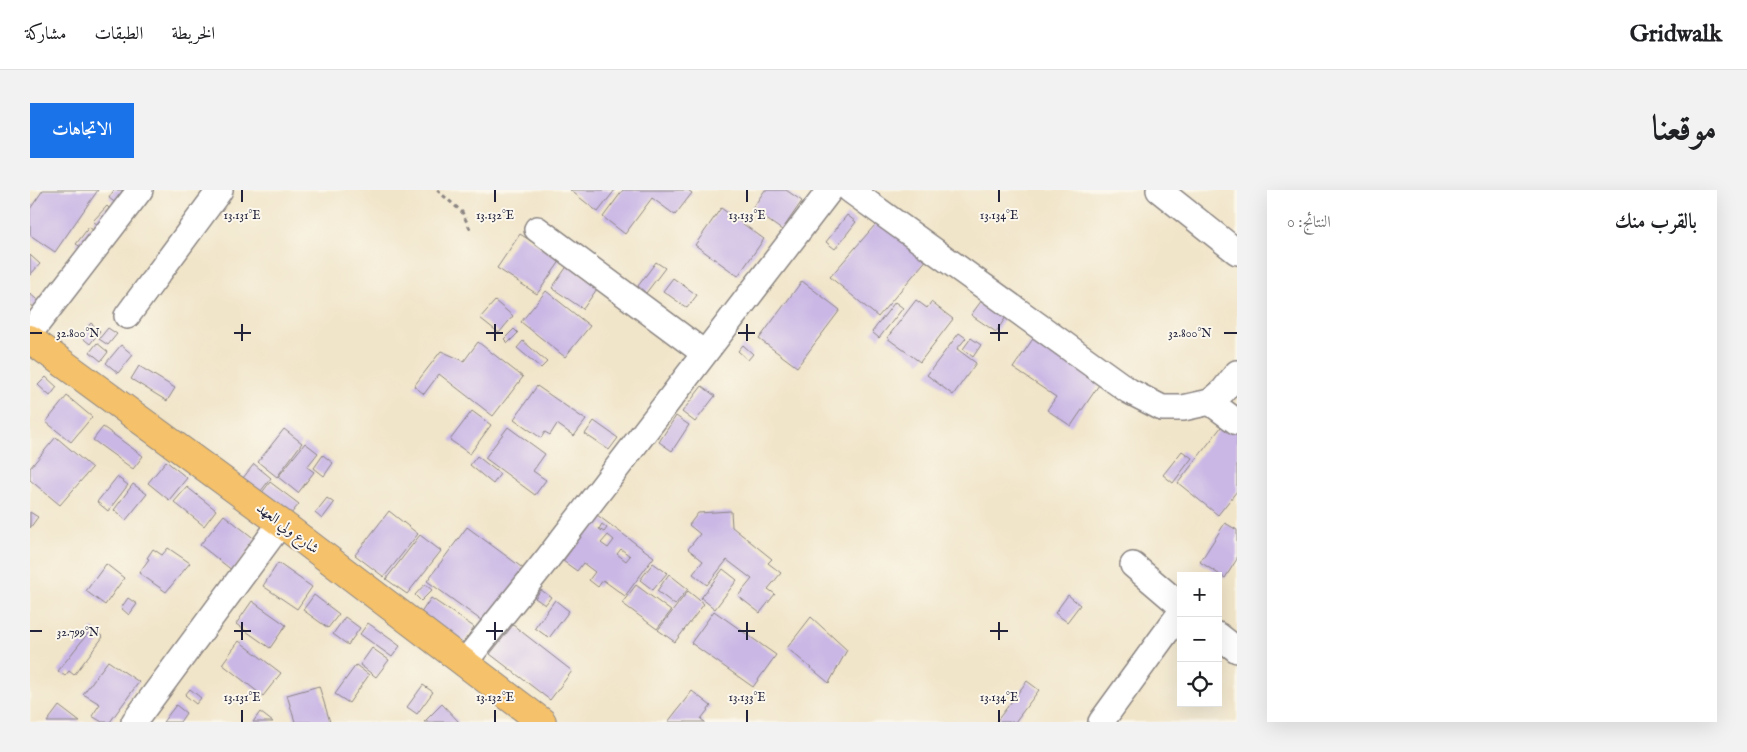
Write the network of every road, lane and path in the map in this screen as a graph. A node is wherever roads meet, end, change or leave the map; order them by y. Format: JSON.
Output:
{"nodes":[{"id":1,"x":140,"y":190,"type":"edge"},
{"id":2,"x":220,"y":190,"type":"edge"},
{"id":3,"x":437,"y":190,"type":"edge"},
{"id":4,"x":830,"y":190,"type":"edge"},
{"id":5,"x":850,"y":190,"type":"edge"},
{"id":6,"x":1159,"y":190,"type":"edge"},
{"id":7,"x":537,"y":229,"type":"dead end"},
{"id":8,"x":471,"y":231,"type":"dead end"},
{"id":9,"x":1237,"y":252,"type":"edge"},
{"id":10,"x":127,"y":316,"type":"dead end"},
{"id":11,"x":30,"y":333,"type":"edge"},
{"id":12,"x":30,"y":339,"type":"edge"},
{"id":13,"x":704,"y":353,"type":"junction"},
{"id":14,"x":1237,"y":373,"type":"edge"},
{"id":15,"x":1210,"y":402,"type":"junction"},
{"id":16,"x":1237,"y":422,"type":"edge"},
{"id":17,"x":281,"y":523,"type":"junction"},
{"id":18,"x":1133,"y":566,"type":"dead end"},
{"id":19,"x":1177,"y":603,"type":"edge"},
{"id":20,"x":1177,"y":617,"type":"edge"},
{"id":21,"x":1222,"y":638,"type":"edge"},
{"id":22,"x":1237,"y":650,"type":"edge"},
{"id":23,"x":464,"y":663,"type":"junction"},
{"id":24,"x":539,"y":721,"type":"edge"},
{"id":25,"x":134,"y":722,"type":"edge"},
{"id":26,"x":1101,"y":722,"type":"edge"}],
"edges":[{"from":1,"to":11,"type":"street"},
{"from":2,"to":10,"type":"street"},
{"from":3,"to":8,"type":"path"},
{"from":4,"to":13,"type":"street"},
{"from":5,"to":15,"type":"street"},
{"from":6,"to":9,"type":"street"},
{"from":7,"to":13,"type":"street"},
{"from":12,"to":17,"type":"main road","name":"شارع ولي العهد"},
{"from":13,"to":23,"type":"street"},
{"from":14,"to":15,"type":"street"},
{"from":15,"to":16,"type":"street"},
{"from":17,"to":23,"type":"main road","name":"شارع ولي العهد"},
{"from":17,"to":25,"type":"street"},
{"from":18,"to":19,"type":"street"},
{"from":20,"to":26,"type":"street"},
{"from":21,"to":22,"type":"street"},
{"from":23,"to":24,"type":"main road","name":"شارع ولي العهد"}]}
